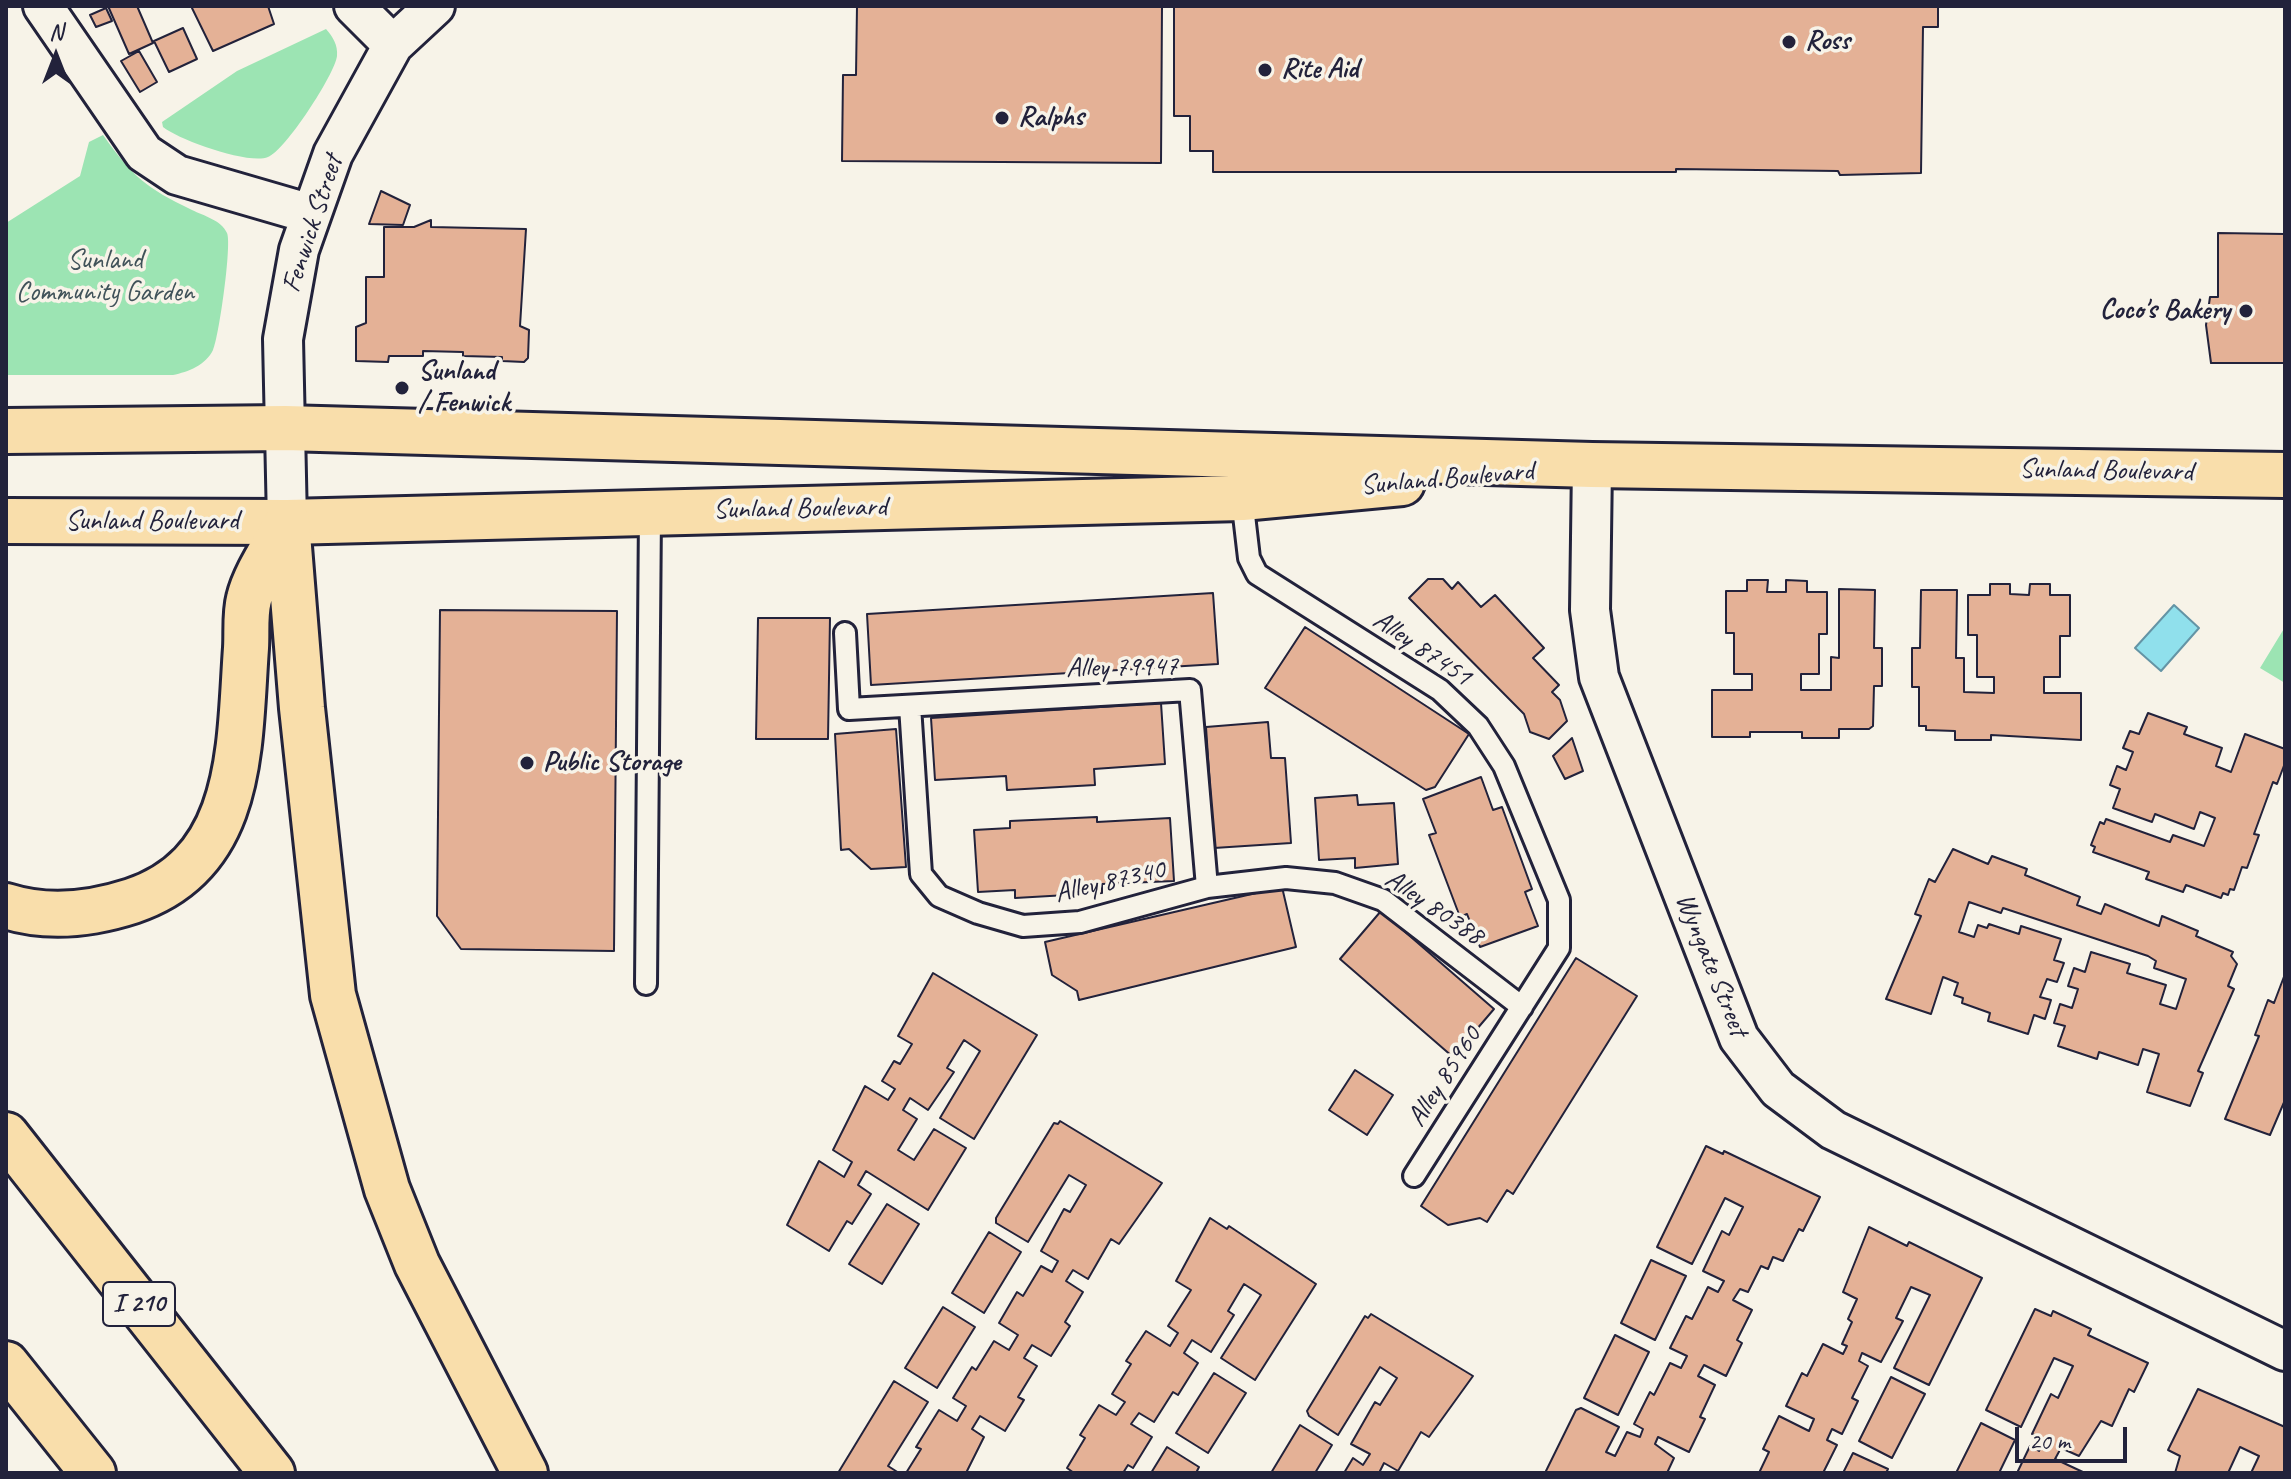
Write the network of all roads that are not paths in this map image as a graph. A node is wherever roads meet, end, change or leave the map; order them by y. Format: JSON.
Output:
{"nodes":[{"id":1,"x":43,"y":6,"type":"edge"},
{"id":2,"x":354,"y":6,"type":"edge"},
{"id":3,"x":435,"y":6,"type":"edge"},
{"id":4,"x":393,"y":45,"type":"junction"},
{"id":5,"x":311,"y":214,"type":"junction"},
{"id":6,"x":285,"y":428,"type":"junction"},
{"id":7,"x":6,"y":431,"type":"edge"},
{"id":8,"x":1592,"y":465,"type":"junction"},
{"id":9,"x":2285,"y":475,"type":"edge"},
{"id":10,"x":1242,"y":498,"type":"junction"},
{"id":11,"x":650,"y":513,"type":"junction"},
{"id":12,"x":6,"y":521,"type":"edge"},
{"id":13,"x":287,"y":522,"type":"junction"},
{"id":14,"x":845,"y":633,"type":"dead end"},
{"id":15,"x":910,"y":706,"type":"junction"},
{"id":16,"x":1207,"y":887,"type":"junction"},
{"id":17,"x":6,"y":906,"type":"edge"},
{"id":18,"x":646,"y":984,"type":"dead end"},
{"id":19,"x":1522,"y":1007,"type":"junction"},
{"id":20,"x":6,"y":1135,"type":"edge"},
{"id":21,"x":1414,"y":1176,"type":"dead end"},
{"id":22,"x":2285,"y":1351,"type":"edge"},
{"id":23,"x":6,"y":1364,"type":"edge"},
{"id":24,"x":93,"y":1473,"type":"edge"},
{"id":25,"x":272,"y":1473,"type":"edge"},
{"id":26,"x":525,"y":1473,"type":"edge"}],
"edges":[{"from":1,"to":5,"type":"street"},
{"from":2,"to":4,"type":"street"},
{"from":3,"to":4,"type":"street","name":"Fenwick Street"},
{"from":4,"to":5,"type":"street","name":"Fenwick Street"},
{"from":5,"to":6,"type":"street","name":"Fenwick Street"},
{"from":6,"to":7,"type":"main road","name":"Sunland Boulevard"},
{"from":6,"to":8,"type":"main road","name":"Sunland Boulevard"},
{"from":6,"to":13,"type":"street","name":"Fenwick Street"},
{"from":8,"to":9,"type":"main road","name":"Sunland Boulevard"},
{"from":8,"to":10,"type":"main road","name":"Sunland Boulevard"},
{"from":8,"to":22,"type":"street","name":"Wyngate Street"},
{"from":10,"to":11,"type":"main road","name":"Sunland Boulevard"},
{"from":10,"to":19,"type":"lane","name":"Alley 87451"},
{"from":11,"to":13,"type":"main road","name":"Sunland Boulevard"},
{"from":11,"to":18,"type":"lane"},
{"from":12,"to":13,"type":"main road","name":"Sunland Boulevard"},
{"from":13,"to":17,"type":"main road"},
{"from":13,"to":26,"type":"main road"},
{"from":14,"to":15,"type":"lane"},
{"from":15,"to":16,"type":"lane","name":"Alley 87340"},
{"from":15,"to":16,"type":"lane","name":"Alley 79947"},
{"from":16,"to":19,"type":"lane","name":"Alley 80388"},
{"from":19,"to":21,"type":"lane","name":"Alley 85960"},
{"from":20,"to":25,"type":"main road","number":"I 210"},
{"from":23,"to":24,"type":"main road"}]}
